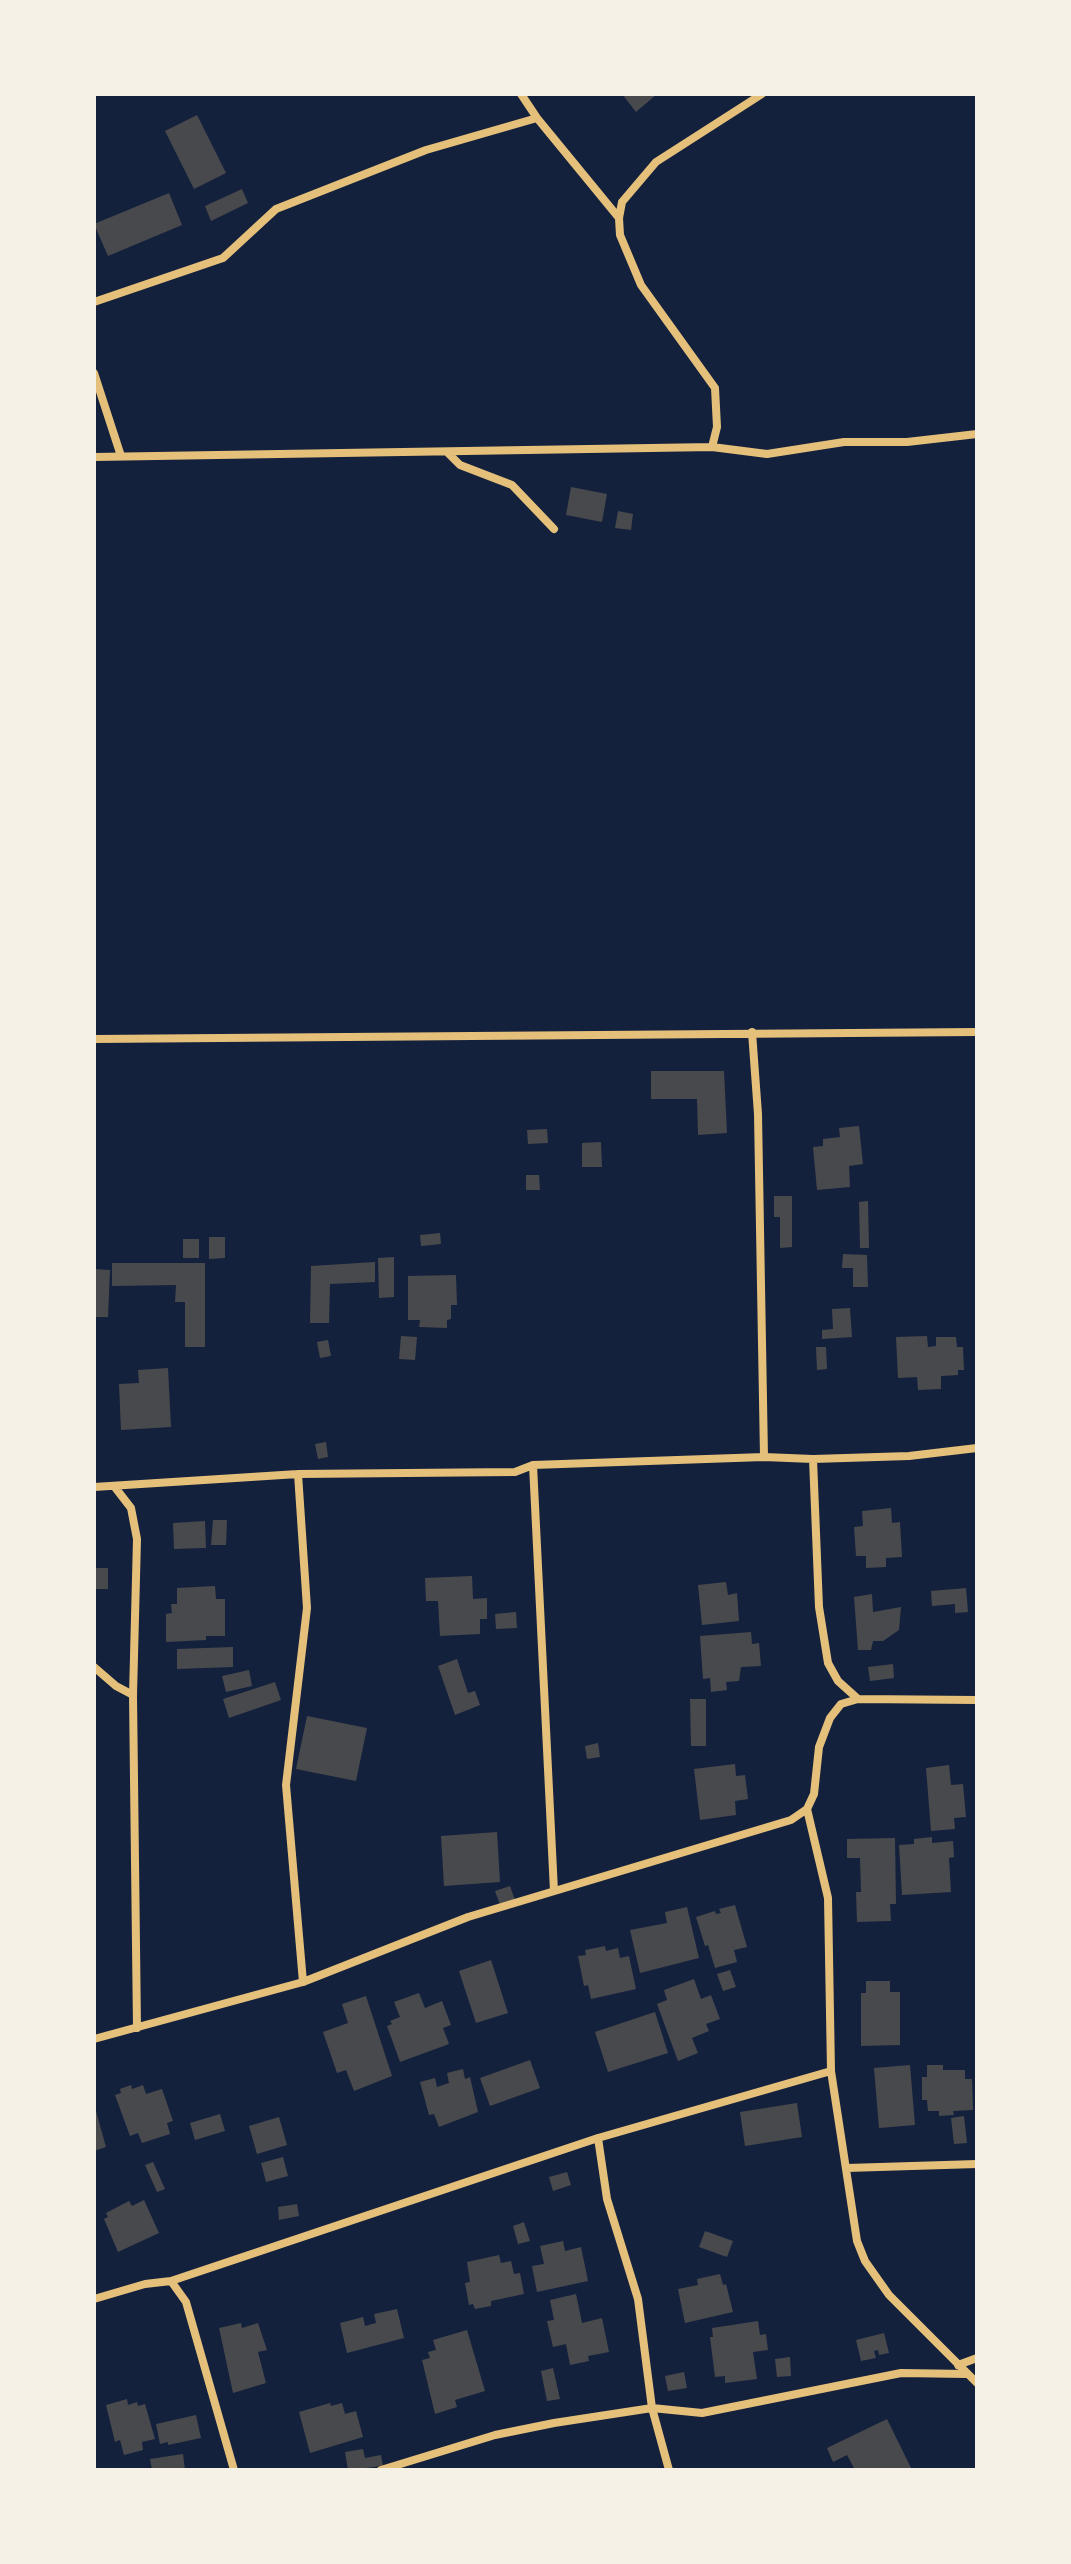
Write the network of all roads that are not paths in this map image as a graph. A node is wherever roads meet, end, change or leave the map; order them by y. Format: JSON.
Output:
{"nodes":[{"id":1,"x":521,"y":94,"type":"edge"},
{"id":2,"x":762,"y":94,"type":"edge"},
{"id":3,"x":537,"y":118,"type":"junction"},
{"id":4,"x":619,"y":218,"type":"junction"},
{"id":5,"x":94,"y":302,"type":"edge"},
{"id":6,"x":94,"y":373,"type":"edge"},
{"id":7,"x":977,"y":434,"type":"edge"},
{"id":8,"x":712,"y":447,"type":"junction"},
{"id":9,"x":447,"y":452,"type":"junction"},
{"id":10,"x":121,"y":456,"type":"junction"},
{"id":11,"x":94,"y":457,"type":"edge"},
{"id":12,"x":554,"y":529,"type":"dead end"},
{"id":13,"x":752,"y":1032,"type":"junction"},
{"id":14,"x":977,"y":1032,"type":"edge"},
{"id":15,"x":94,"y":1039,"type":"edge"},
{"id":16,"x":977,"y":1448,"type":"edge"},
{"id":17,"x":764,"y":1457,"type":"junction"},
{"id":18,"x":813,"y":1459,"type":"junction"},
{"id":19,"x":533,"y":1465,"type":"junction"},
{"id":20,"x":298,"y":1474,"type":"junction"},
{"id":21,"x":114,"y":1486,"type":"junction"},
{"id":22,"x":94,"y":1487,"type":"edge"},
{"id":23,"x":94,"y":1667,"type":"edge"},
{"id":24,"x":838,"y":1681,"type":"junction"},
{"id":25,"x":133,"y":1695,"type":"junction"},
{"id":26,"x":858,"y":1699,"type":"junction"},
{"id":27,"x":977,"y":1700,"type":"edge"},
{"id":28,"x":841,"y":1704,"type":"junction"},
{"id":29,"x":807,"y":1809,"type":"junction"},
{"id":30,"x":554,"y":1891,"type":"junction"},
{"id":31,"x":303,"y":1982,"type":"junction"},
{"id":32,"x":137,"y":2028,"type":"junction"},
{"id":33,"x":94,"y":2039,"type":"edge"},
{"id":34,"x":831,"y":2071,"type":"junction"},
{"id":35,"x":598,"y":2138,"type":"junction"},
{"id":36,"x":977,"y":2164,"type":"edge"},
{"id":37,"x":847,"y":2168,"type":"junction"},
{"id":38,"x":171,"y":2281,"type":"junction"},
{"id":39,"x":94,"y":2299,"type":"edge"},
{"id":40,"x":977,"y":2358,"type":"edge"},
{"id":41,"x":958,"y":2365,"type":"junction"},
{"id":42,"x":967,"y":2374,"type":"junction"},
{"id":43,"x":977,"y":2383,"type":"edge"},
{"id":44,"x":652,"y":2408,"type":"junction"},
{"id":45,"x":234,"y":2470,"type":"edge"},
{"id":46,"x":381,"y":2470,"type":"edge"},
{"id":47,"x":669,"y":2470,"type":"edge"}],
"edges":[{"from":1,"to":3,"type":"street"},
{"from":2,"to":4,"type":"street"},
{"from":3,"to":4,"type":"street"},
{"from":3,"to":5,"type":"street"},
{"from":4,"to":8,"type":"street"},
{"from":6,"to":10,"type":"street"},
{"from":7,"to":8,"type":"street"},
{"from":8,"to":9,"type":"street"},
{"from":9,"to":10,"type":"street"},
{"from":9,"to":12,"type":"street"},
{"from":10,"to":11,"type":"street"},
{"from":13,"to":14,"type":"street"},
{"from":13,"to":15,"type":"street"},
{"from":13,"to":17,"type":"street"},
{"from":16,"to":18,"type":"street"},
{"from":17,"to":18,"type":"street"},
{"from":17,"to":19,"type":"street"},
{"from":18,"to":24,"type":"street"},
{"from":19,"to":20,"type":"street"},
{"from":19,"to":30,"type":"street"},
{"from":20,"to":21,"type":"street"},
{"from":20,"to":31,"type":"street"},
{"from":21,"to":22,"type":"street"},
{"from":21,"to":25,"type":"street"},
{"from":23,"to":25,"type":"street"},
{"from":24,"to":26,"type":"street"},
{"from":24,"to":28,"type":"street"},
{"from":25,"to":32,"type":"street"},
{"from":26,"to":27,"type":"street"},
{"from":26,"to":28,"type":"street"},
{"from":28,"to":29,"type":"street"},
{"from":29,"to":30,"type":"street"},
{"from":29,"to":34,"type":"street"},
{"from":30,"to":31,"type":"street"},
{"from":31,"to":32,"type":"street"},
{"from":32,"to":33,"type":"street"},
{"from":34,"to":35,"type":"street"},
{"from":34,"to":37,"type":"street"},
{"from":35,"to":38,"type":"street"},
{"from":35,"to":44,"type":"street"},
{"from":36,"to":37,"type":"street"},
{"from":37,"to":41,"type":"street"},
{"from":38,"to":39,"type":"street"},
{"from":38,"to":45,"type":"street"},
{"from":40,"to":41,"type":"street"},
{"from":41,"to":42,"type":"street"},
{"from":42,"to":43,"type":"street"},
{"from":42,"to":44,"type":"street"},
{"from":44,"to":46,"type":"street"},
{"from":44,"to":47,"type":"street"}]}
